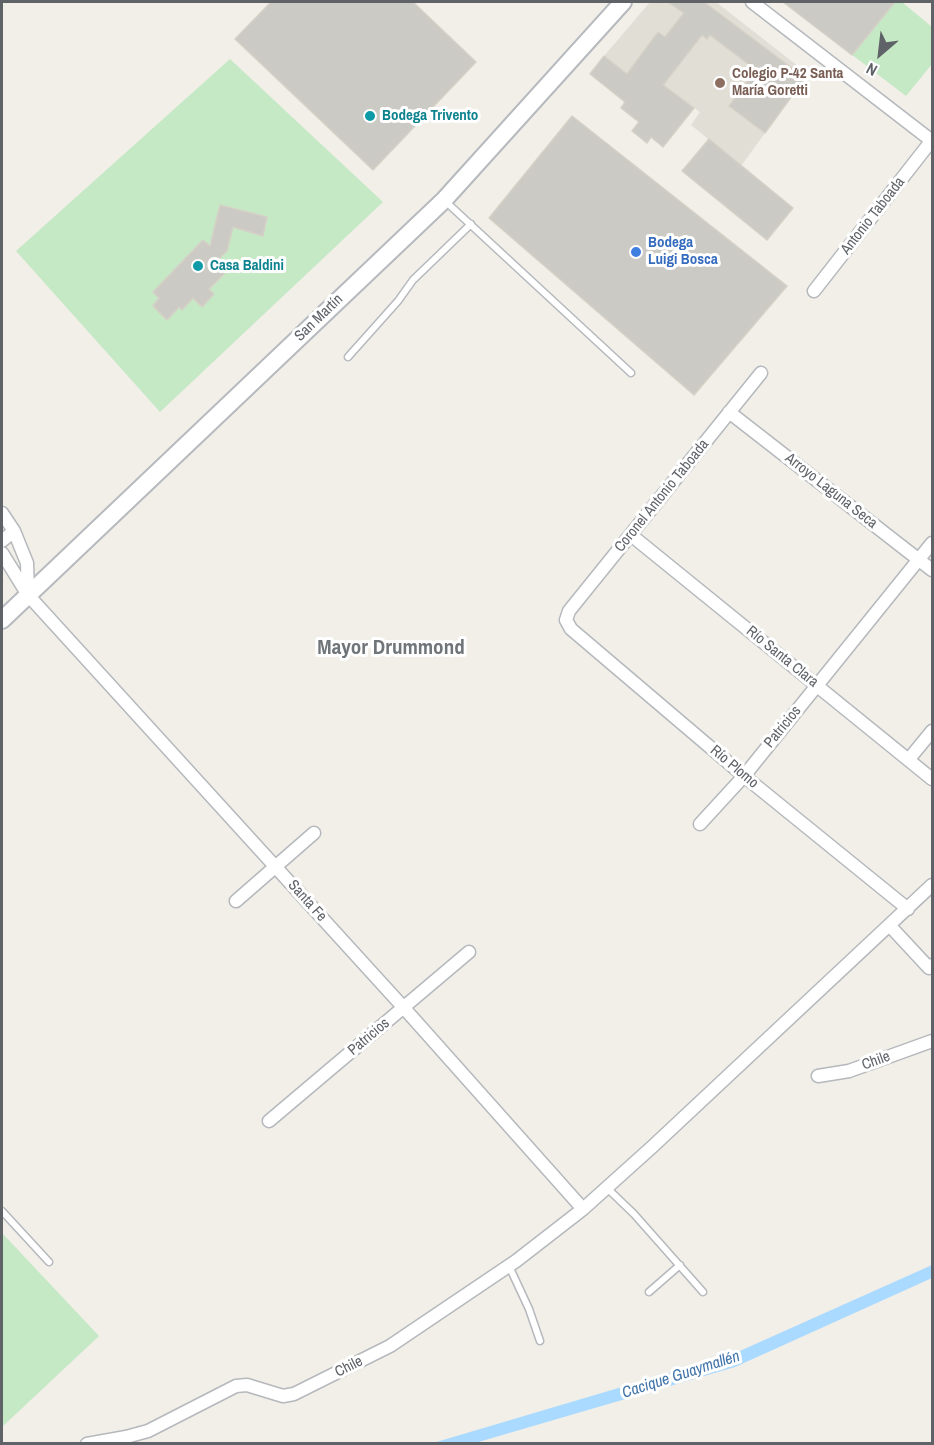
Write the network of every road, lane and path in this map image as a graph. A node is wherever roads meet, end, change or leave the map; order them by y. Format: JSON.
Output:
{"nodes":[{"id":1,"x":623,"y":2,"type":"edge"},
{"id":2,"x":752,"y":2,"type":"edge"},
{"id":3,"x":932,"y":141,"type":"edge"},
{"id":4,"x":444,"y":200,"type":"junction"},
{"id":5,"x":471,"y":224,"type":"junction"},
{"id":6,"x":814,"y":291,"type":"dead end"},
{"id":7,"x":348,"y":357,"type":"dead end"},
{"id":8,"x":761,"y":373,"type":"dead end"},
{"id":9,"x":632,"y":374,"type":"dead end"},
{"id":10,"x":729,"y":412,"type":"junction"},
{"id":11,"x":2,"y":513,"type":"edge"},
{"id":12,"x":14,"y":531,"type":"junction"},
{"id":13,"x":631,"y":535,"type":"junction"},
{"id":14,"x":2,"y":541,"type":"edge"},
{"id":15,"x":933,"y":543,"type":"edge"},
{"id":16,"x":2,"y":553,"type":"edge"},
{"id":17,"x":920,"y":559,"type":"junction"},
{"id":18,"x":933,"y":570,"type":"edge"},
{"id":19,"x":28,"y":595,"type":"junction"},
{"id":20,"x":2,"y":620,"type":"edge"},
{"id":21,"x":566,"y":620,"type":"joint"},
{"id":22,"x":817,"y":685,"type":"junction"},
{"id":23,"x":933,"y":731,"type":"edge"},
{"id":24,"x":909,"y":759,"type":"junction"},
{"id":25,"x":744,"y":776,"type":"junction"},
{"id":26,"x":933,"y":779,"type":"edge"},
{"id":27,"x":700,"y":825,"type":"dead end"},
{"id":28,"x":314,"y":833,"type":"dead end"},
{"id":29,"x":276,"y":867,"type":"junction"},
{"id":30,"x":933,"y":885,"type":"edge"},
{"id":31,"x":236,"y":901,"type":"dead end"},
{"id":32,"x":908,"y":909,"type":"junction"},
{"id":33,"x":890,"y":926,"type":"junction"},
{"id":34,"x":469,"y":952,"type":"dead end"},
{"id":35,"x":933,"y":965,"type":"edge"},
{"id":36,"x":404,"y":1008,"type":"junction"},
{"id":37,"x":933,"y":1041,"type":"edge"},
{"id":38,"x":818,"y":1076,"type":"dead end"},
{"id":39,"x":269,"y":1121,"type":"dead end"},
{"id":40,"x":607,"y":1187,"type":"junction"},
{"id":41,"x":583,"y":1209,"type":"junction"},
{"id":42,"x":2,"y":1211,"type":"edge"},
{"id":43,"x":49,"y":1262,"type":"dead end"},
{"id":44,"x":509,"y":1265,"type":"junction"},
{"id":45,"x":680,"y":1265,"type":"junction"},
{"id":46,"x":649,"y":1292,"type":"dead end"},
{"id":47,"x":703,"y":1292,"type":"dead end"},
{"id":48,"x":540,"y":1341,"type":"dead end"},
{"id":49,"x":87,"y":1443,"type":"edge"}],
"edges":[{"from":1,"to":4,"type":"main road","name":"San Martín"},
{"from":2,"to":3,"type":"street"},
{"from":3,"to":6,"type":"street","name":"Antonio Taboada"},
{"from":4,"to":5,"type":"lane"},
{"from":4,"to":19,"type":"main road","name":"San Martín"},
{"from":5,"to":7,"type":"lane"},
{"from":5,"to":9,"type":"lane"},
{"from":8,"to":10,"type":"street","name":"Coronel Antonio Taboada"},
{"from":10,"to":13,"type":"street","name":"Coronel Antonio Taboada"},
{"from":10,"to":17,"type":"street","name":"Arroyo Laguna Seca"},
{"from":11,"to":12,"type":"street"},
{"from":12,"to":14,"type":"street"},
{"from":12,"to":19,"type":"street"},
{"from":13,"to":21,"type":"street","name":"Coronel Antonio Taboada"},
{"from":13,"to":22,"type":"street","name":"Río Santa Clara"},
{"from":15,"to":17,"type":"street","name":"Patricios"},
{"from":16,"to":19,"type":"street","name":"Santa Fe"},
{"from":17,"to":18,"type":"street","name":"Arroyo Laguna Seca"},
{"from":17,"to":22,"type":"street","name":"Patricios"},
{"from":19,"to":20,"type":"main road","name":"San Martín"},
{"from":19,"to":29,"type":"street","name":"Santa Fe"},
{"from":21,"to":25,"type":"street","name":"Río Plomo"},
{"from":22,"to":24,"type":"street","name":"Río Santa Clara"},
{"from":22,"to":25,"type":"street","name":"Patricios"},
{"from":23,"to":24,"type":"street"},
{"from":24,"to":26,"type":"street","name":"Río Santa Clara"},
{"from":25,"to":27,"type":"street","name":"Patricios"},
{"from":25,"to":32,"type":"street","name":"Río Plomo"},
{"from":28,"to":29,"type":"street"},
{"from":29,"to":31,"type":"street"},
{"from":29,"to":36,"type":"street","name":"Santa Fe"},
{"from":30,"to":32,"type":"street","name":"Chile"},
{"from":32,"to":33,"type":"street","name":"Chile"},
{"from":33,"to":35,"type":"street"},
{"from":33,"to":40,"type":"street","name":"Chile"},
{"from":34,"to":36,"type":"street","name":"Patricios"},
{"from":36,"to":39,"type":"street","name":"Patricios"},
{"from":36,"to":41,"type":"street","name":"Santa Fe"},
{"from":37,"to":38,"type":"street","name":"Chile"},
{"from":40,"to":41,"type":"street","name":"Chile"},
{"from":40,"to":45,"type":"lane"},
{"from":41,"to":44,"type":"street","name":"Chile"},
{"from":42,"to":43,"type":"lane"},
{"from":44,"to":48,"type":"lane"},
{"from":44,"to":49,"type":"street","name":"Chile"},
{"from":45,"to":46,"type":"lane"},
{"from":45,"to":47,"type":"lane"}]}
